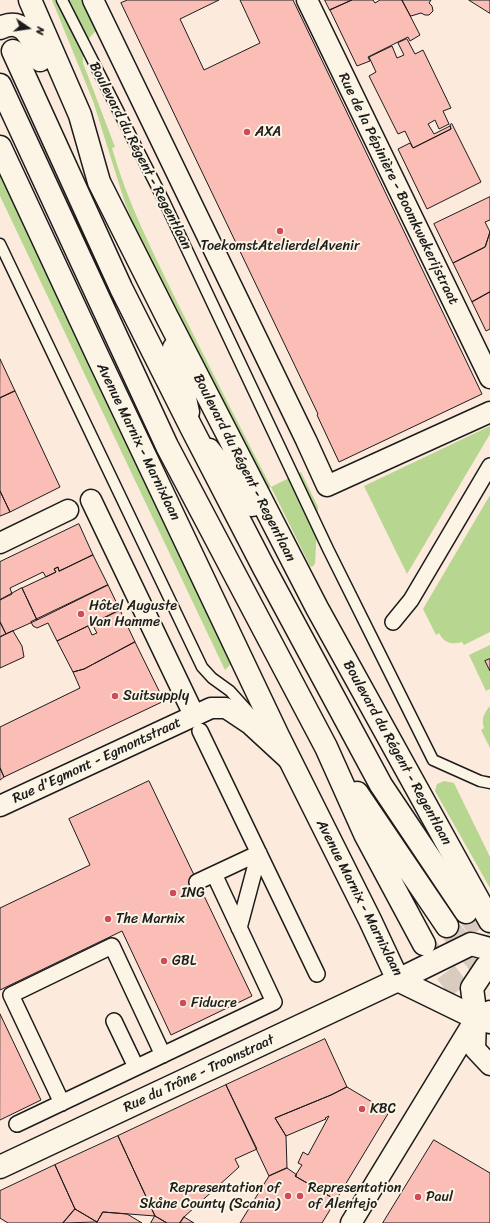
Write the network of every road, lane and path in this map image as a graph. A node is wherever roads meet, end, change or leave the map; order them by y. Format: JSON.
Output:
{"nodes":[{"id":1,"x":30,"y":0,"type":"edge"},
{"id":2,"x":62,"y":0,"type":"edge"},
{"id":3,"x":93,"y":0,"type":"edge"},
{"id":4,"x":307,"y":0,"type":"edge"},
{"id":5,"x":0,"y":28,"type":"edge"},
{"id":6,"x":13,"y":51,"type":"dead end"},
{"id":7,"x":0,"y":85,"type":"edge"},
{"id":8,"x":0,"y":147,"type":"edge"},
{"id":9,"x":99,"y":182,"type":"junction"},
{"id":10,"x":0,"y":244,"type":"edge"},
{"id":11,"x":167,"y":318,"type":"junction"},
{"id":12,"x":98,"y":357,"type":"junction"},
{"id":13,"x":490,"y":378,"type":"edge"},
{"id":14,"x":490,"y":412,"type":"edge"},
{"id":15,"x":191,"y":428,"type":"junction"},
{"id":16,"x":168,"y":446,"type":"junction"},
{"id":17,"x":490,"y":466,"type":"edge"},
{"id":18,"x":91,"y":500,"type":"dead end"},
{"id":19,"x":68,"y":510,"type":"dead end"},
{"id":20,"x":0,"y":543,"type":"edge"},
{"id":21,"x":282,"y":544,"type":"junction"},
{"id":22,"x":192,"y":554,"type":"junction"},
{"id":23,"x":392,"y":622,"type":"dead end"},
{"id":24,"x":197,"y":723,"type":"junction"},
{"id":25,"x":278,"y":736,"type":"junction"},
{"id":26,"x":326,"y":747,"type":"junction"},
{"id":27,"x":291,"y":762,"type":"junction"},
{"id":28,"x":490,"y":783,"type":"edge"},
{"id":29,"x":0,"y":806,"type":"edge"},
{"id":30,"x":259,"y":853,"type":"junction"},
{"id":31,"x":214,"y":874,"type":"junction"},
{"id":32,"x":197,"y":882,"type":"dead end"},
{"id":33,"x":466,"y":912,"type":"tunnel mouth"},
{"id":34,"x":490,"y":921,"type":"edge"},
{"id":35,"x":447,"y":926,"type":"tunnel mouth"},
{"id":36,"x":239,"y":928,"type":"junction"},
{"id":37,"x":424,"y":944,"type":"tunnel mouth"},
{"id":38,"x":490,"y":949,"type":"edge"},
{"id":39,"x":490,"y":965,"type":"edge"},
{"id":40,"x":317,"y":974,"type":"dead end"},
{"id":41,"x":398,"y":980,"type":"junction"},
{"id":42,"x":485,"y":1017,"type":"edge"},
{"id":43,"x":114,"y":1021,"type":"dead end"},
{"id":44,"x":163,"y":1055,"type":"junction"},
{"id":45,"x":490,"y":1065,"type":"edge"},
{"id":46,"x":136,"y":1068,"type":"junction"},
{"id":47,"x":62,"y":1103,"type":"junction"},
{"id":48,"x":17,"y":1124,"type":"dead end"},
{"id":49,"x":0,"y":1168,"type":"edge"},
{"id":50,"x":352,"y":1223,"type":"edge"}],
"edges":[{"from":1,"to":9,"type":"main road","name":"Boulevard du Régent - Regentlaan"},
{"from":2,"to":28,"type":"lane","name":"Boulevard du Régent - Regentlaan"},
{"from":3,"to":14,"type":"street","name":"Boulevard du Régent - Regentlaan"},
{"from":4,"to":13,"type":"street","name":"Rue de la Pépinière - Boomkwekerijstraat"},
{"from":5,"to":9,"type":"main road"},
{"from":6,"to":15,"type":"main road"},
{"from":7,"to":16,"type":"main road"},
{"from":8,"to":12,"type":"main road","name":"Avenue Marnix - Marnixlaan"},
{"from":9,"to":11,"type":"main road","name":"Boulevard du Régent - Regentlaan"},
{"from":10,"to":25,"type":"lane"},
{"from":11,"to":15,"type":"main road"},
{"from":11,"to":21,"type":"main road","name":"Boulevard du Régent - Regentlaan"},
{"from":12,"to":16,"type":"main road"},
{"from":12,"to":22,"type":"main road","name":"Avenue Marnix - Marnixlaan"},
{"from":15,"to":21,"type":"main road"},
{"from":15,"to":33,"type":"main road"},
{"from":16,"to":22,"type":"main road"},
{"from":16,"to":26,"type":"main road"},
{"from":17,"to":23,"type":"street"},
{"from":18,"to":24,"type":"street"},
{"from":19,"to":20,"type":"street"},
{"from":21,"to":34,"type":"main road","name":"Boulevard du Régent - Regentlaan"},
{"from":22,"to":25,"type":"main road","name":"Avenue Marnix - Marnixlaan"},
{"from":24,"to":27,"type":"street","name":"Avenue Marnix - Marnixlaan"},
{"from":24,"to":29,"type":"street","name":"Rue d'Egmont - Egmontstraat"},
{"from":24,"to":30,"type":"street"},
{"from":25,"to":27,"type":"main road","name":"Avenue Marnix - Marnixlaan"},
{"from":26,"to":35,"type":"main road"},
{"from":26,"to":37,"type":"main road"},
{"from":27,"to":41,"type":"main road","name":"Avenue Marnix - Marnixlaan"},
{"from":30,"to":31,"type":"street"},
{"from":30,"to":36,"type":"street"},
{"from":30,"to":40,"type":"street"},
{"from":31,"to":32,"type":"street"},
{"from":31,"to":36,"type":"street"},
{"from":36,"to":44,"type":"street"},
{"from":38,"to":41,"type":"main road","name":"Rue du Trône - Troonstraat"},
{"from":39,"to":42,"type":"main road"},
{"from":41,"to":42,"type":"main road","name":"Avenue Marnix - Marnixlaan"},
{"from":41,"to":49,"type":"main road","name":"Rue du Trône - Troonstraat"},
{"from":42,"to":45,"type":"street"},
{"from":42,"to":50,"type":"street"},
{"from":43,"to":46,"type":"street"},
{"from":44,"to":46,"type":"street"},
{"from":44,"to":47,"type":"street"},
{"from":46,"to":47,"type":"street"},
{"from":47,"to":48,"type":"street"}]}
